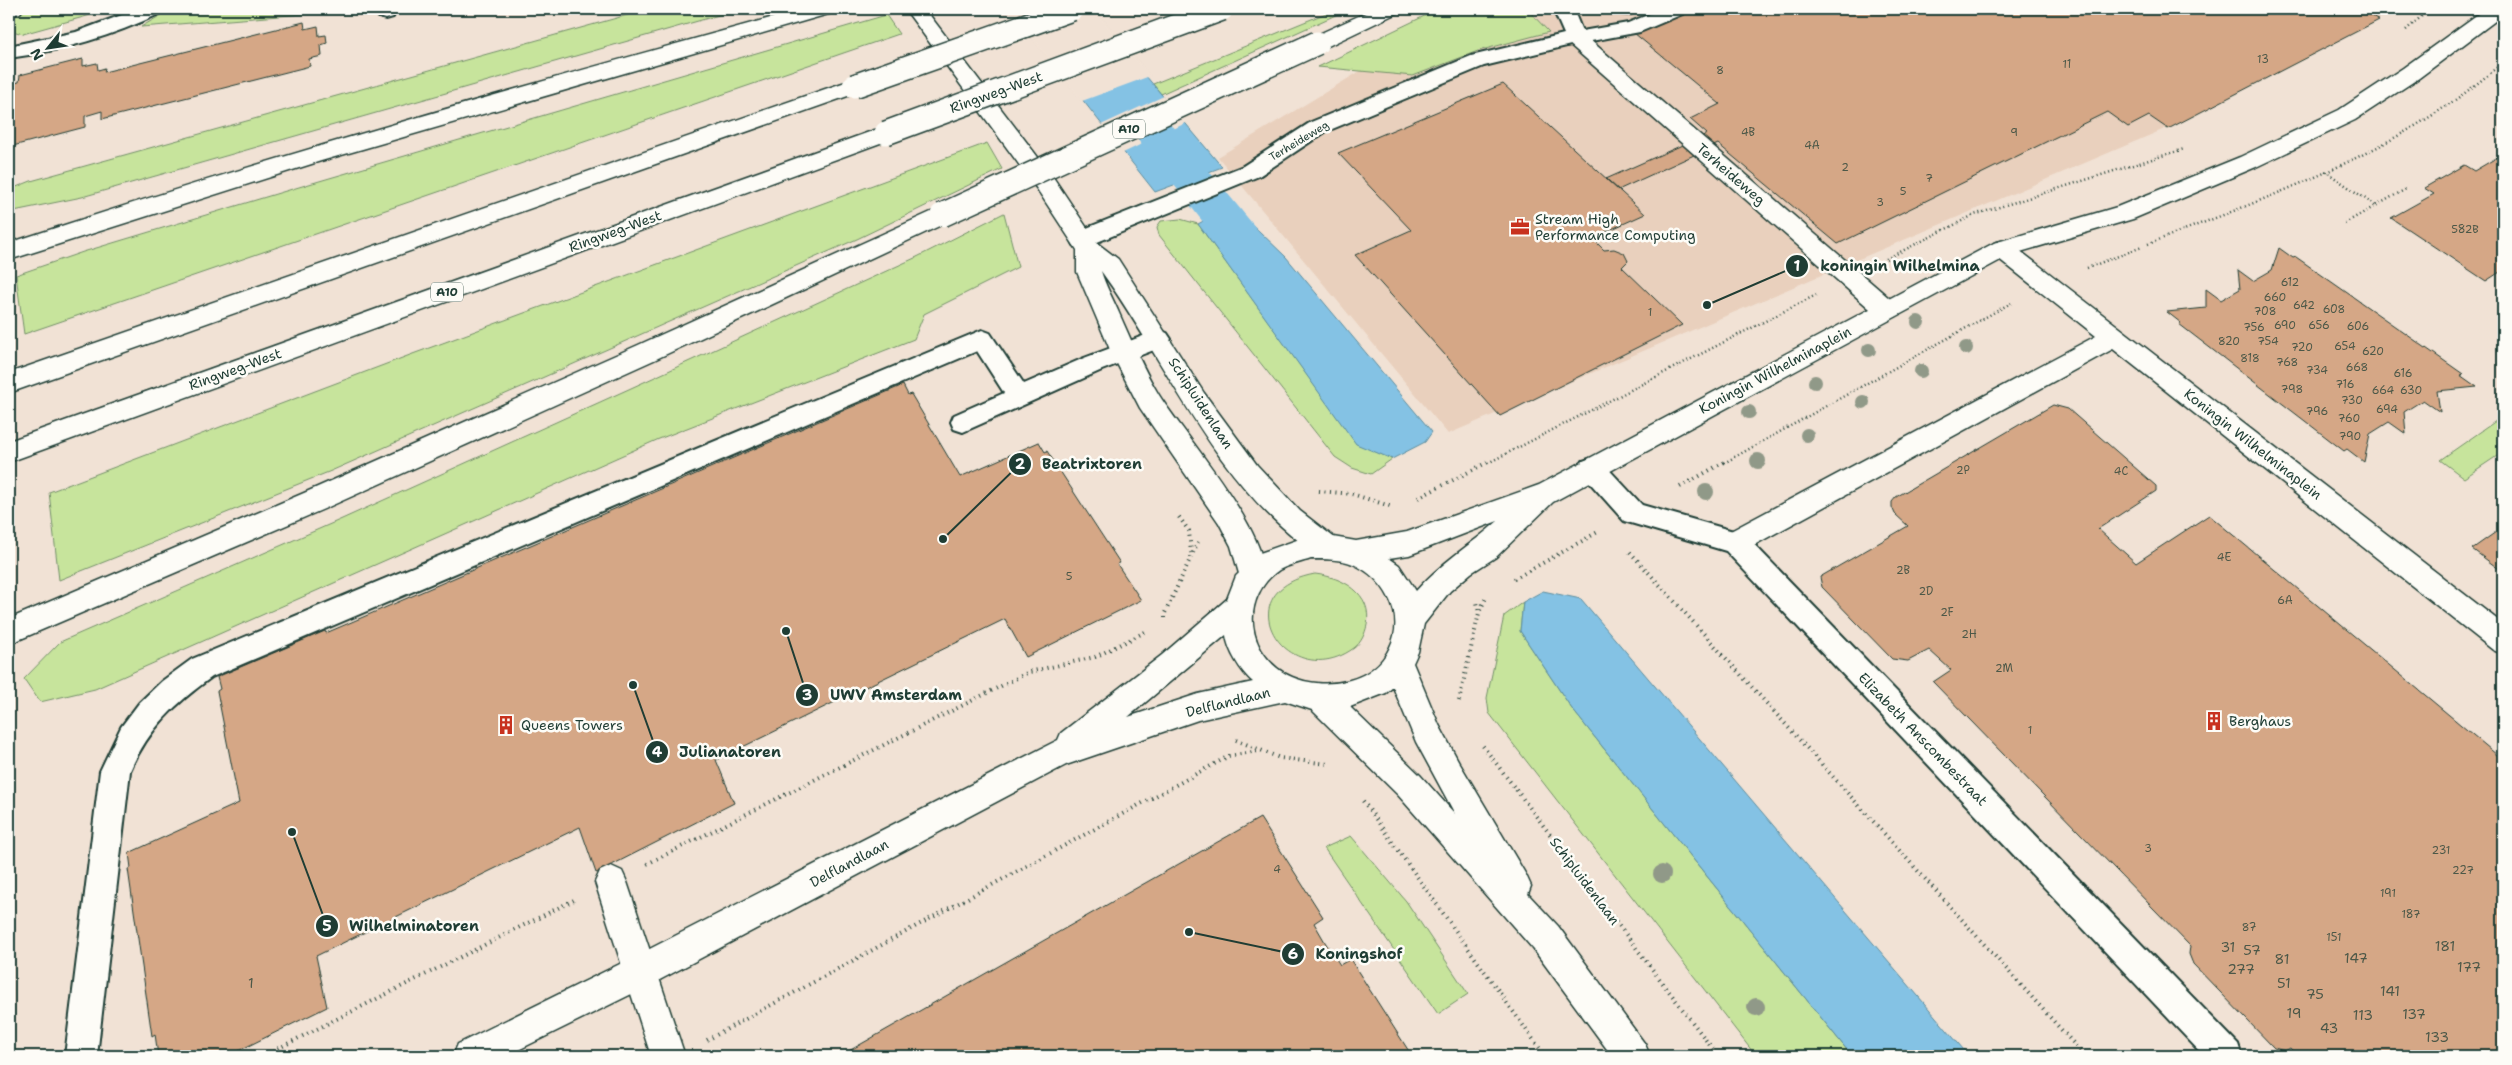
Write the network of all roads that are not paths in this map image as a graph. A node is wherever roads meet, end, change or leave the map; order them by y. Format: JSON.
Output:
{"nodes":[{"id":1,"x":13,"y":9,"type":"edge"},
{"id":2,"x":154,"y":9,"type":"edge"},
{"id":3,"x":825,"y":9,"type":"edge"},
{"id":4,"x":915,"y":9,"type":"edge"},
{"id":5,"x":1072,"y":9,"type":"edge"},
{"id":6,"x":1222,"y":9,"type":"edge"},
{"id":7,"x":1390,"y":9,"type":"edge"},
{"id":8,"x":1563,"y":9,"type":"edge"},
{"id":9,"x":1678,"y":9,"type":"edge"},
{"id":10,"x":2498,"y":9,"type":"edge"},
{"id":11,"x":9,"y":10,"type":"edge"},
{"id":12,"x":1575,"y":38,"type":"junction"},
{"id":13,"x":9,"y":52,"type":"edge"},
{"id":14,"x":1086,"y":244,"type":"junction"},
{"id":15,"x":2002,"y":249,"type":"junction"},
{"id":16,"x":9,"y":252,"type":"edge"},
{"id":17,"x":1887,"y":310,"type":"junction"},
{"id":18,"x":2115,"y":336,"type":"junction"},
{"id":19,"x":1159,"y":339,"type":"junction"},
{"id":20,"x":1124,"y":352,"type":"junction"},
{"id":21,"x":9,"y":383,"type":"edge"},
{"id":22,"x":1019,"y":397,"type":"junction"},
{"id":23,"x":963,"y":422,"type":"dead end"},
{"id":24,"x":9,"y":452,"type":"edge"},
{"id":25,"x":1592,"y":468,"type":"junction"},
{"id":26,"x":1548,"y":493,"type":"junction"},
{"id":27,"x":1735,"y":542,"type":"junction"},
{"id":28,"x":1326,"y":546,"type":"junction"},
{"id":29,"x":1356,"y":552,"type":"junction"},
{"id":30,"x":1252,"y":576,"type":"junction"},
{"id":31,"x":1237,"y":608,"type":"junction"},
{"id":32,"x":1410,"y":620,"type":"junction"},
{"id":33,"x":9,"y":632,"type":"edge"},
{"id":34,"x":2503,"y":641,"type":"edge"},
{"id":35,"x":1398,"y":662,"type":"junction"},
{"id":36,"x":1285,"y":688,"type":"junction"},
{"id":37,"x":1318,"y":696,"type":"junction"},
{"id":38,"x":1058,"y":754,"type":"junction"},
{"id":39,"x":611,"y":882,"type":"road end"},
{"id":40,"x":1546,"y":938,"type":"junction"},
{"id":41,"x":640,"y":972,"type":"junction"},
{"id":42,"x":81,"y":1056,"type":"edge"},
{"id":43,"x":470,"y":1056,"type":"edge"},
{"id":44,"x":668,"y":1056,"type":"edge"},
{"id":45,"x":1633,"y":1056,"type":"edge"},
{"id":46,"x":2226,"y":1056,"type":"edge"}],
"edges":[{"from":1,"to":11,"type":"main road"},
{"from":2,"to":13,"type":"lane"},
{"from":3,"to":16,"type":"main road"},
{"from":4,"to":14,"type":"main road","name":"Schipluidenlaan"},
{"from":5,"to":21,"type":"main road","bridge":true},
{"from":6,"to":24,"type":"main road","name":"Ringweg-West","number":"A10","bridge":true},
{"from":7,"to":33,"type":"main road","number":"A10","bridge":true},
{"from":8,"to":12,"type":"lane"},
{"from":9,"to":12,"type":"lane","name":"Terheideweg"},
{"from":10,"to":15,"type":"main road","name":"Koningin Wilhelminaplein"},
{"from":12,"to":14,"type":"lane","name":"Terheideweg"},
{"from":12,"to":17,"type":"main road","name":"Terheideweg"},
{"from":14,"to":19,"type":"main road","name":"Schipluidenlaan"},
{"from":14,"to":20,"type":"main road"},
{"from":15,"to":17,"type":"main road","name":"Koningin Wilhelminaplein"},
{"from":15,"to":18,"type":"main road","name":"Koningin Wilhelminaplein"},
{"from":17,"to":25,"type":"main road","name":"Koningin Wilhelminaplein"},
{"from":18,"to":27,"type":"main road"},
{"from":18,"to":34,"type":"main road","name":"Koningin Wilhelminaplein"},
{"from":19,"to":20,"type":"lane"},
{"from":19,"to":28,"type":"main road","name":"Schipluidenlaan"},
{"from":20,"to":22,"type":"lane"},
{"from":20,"to":30,"type":"main road"},
{"from":22,"to":23,"type":"lane"},
{"from":22,"to":42,"type":"lane"},
{"from":25,"to":26,"type":"main road","name":"Koningin Wilhelminaplein"},
{"from":25,"to":27,"type":"lane"},
{"from":26,"to":29,"type":"main road","name":"Koningin Wilhelminaplein"},
{"from":26,"to":32,"type":"main road","name":"Koningin Wilhelminaplein"},
{"from":27,"to":46,"type":"lane","name":"Elizabeth Anscombestraat"},
{"from":28,"to":29,"type":"main road"},
{"from":28,"to":30,"type":"main road"},
{"from":29,"to":32,"type":"main road"},
{"from":30,"to":31,"type":"main road"},
{"from":31,"to":36,"type":"main road"},
{"from":31,"to":38,"type":"main road","name":"Delflandlaan"},
{"from":32,"to":35,"type":"main road"},
{"from":35,"to":37,"type":"main road"},
{"from":35,"to":40,"type":"main road"},
{"from":36,"to":37,"type":"main road"},
{"from":36,"to":38,"type":"main road","name":"Delflandlaan"},
{"from":37,"to":40,"type":"main road"},
{"from":38,"to":41,"type":"main road","name":"Delflandlaan"},
{"from":39,"to":41,"type":"main road"},
{"from":40,"to":45,"type":"main road"},
{"from":41,"to":43,"type":"main road","name":"Delflandlaan"},
{"from":41,"to":44,"type":"main road"}]}
